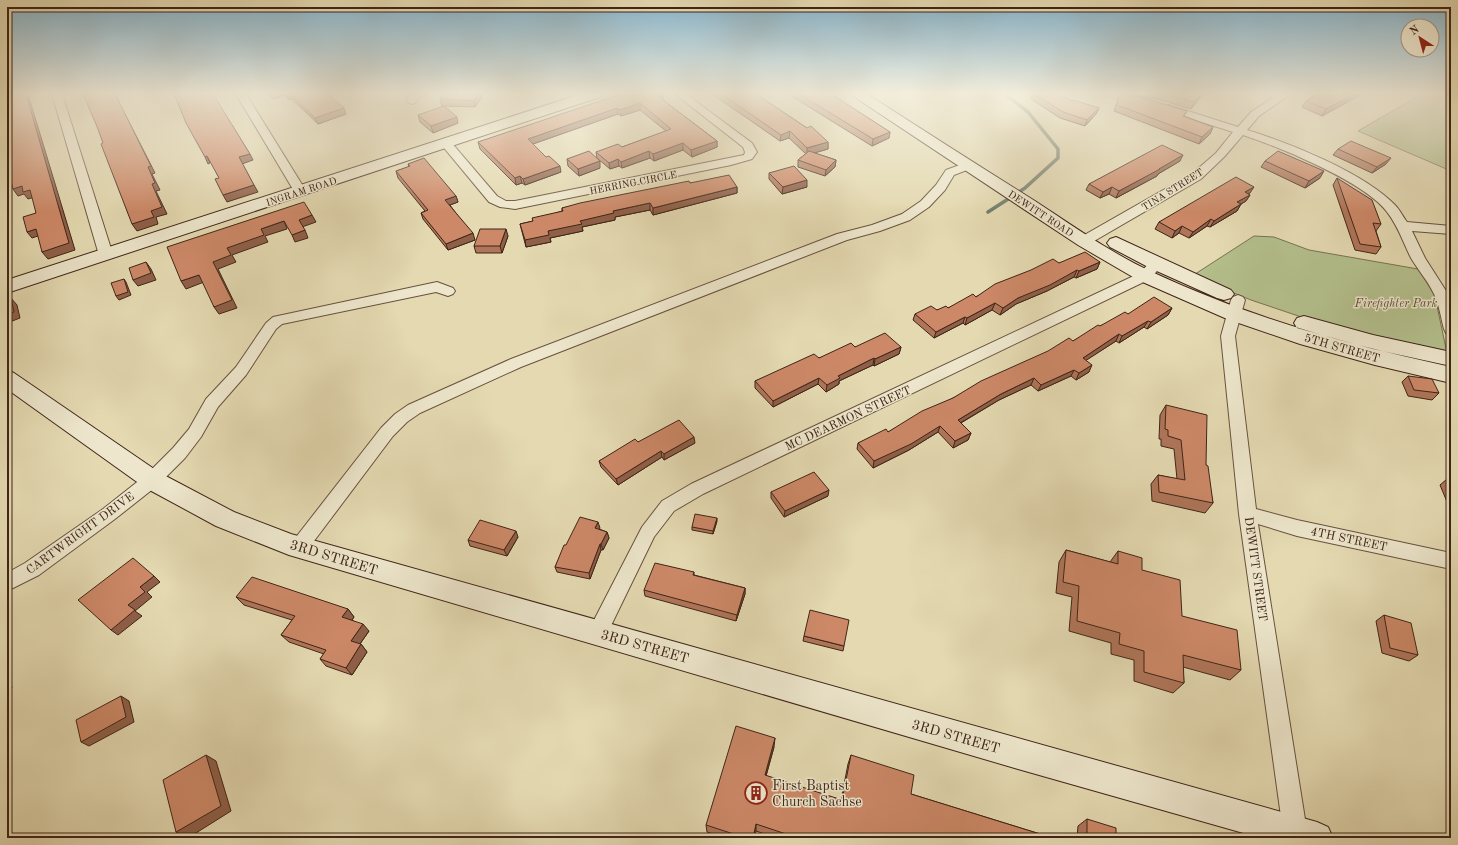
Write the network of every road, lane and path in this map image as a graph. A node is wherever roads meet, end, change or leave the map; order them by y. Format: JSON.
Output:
{"nodes":[{"id":1,"x":69,"y":133,"type":"edge"},
{"id":2,"x":265,"y":133,"type":"edge"},
{"id":3,"x":475,"y":133,"type":"edge"},
{"id":4,"x":733,"y":133,"type":"edge"},
{"id":5,"x":917,"y":133,"type":"edge"},
{"id":6,"x":1237,"y":133,"type":"edge"},
{"id":7,"x":1249,"y":133,"type":"edge"},
{"id":8,"x":946,"y":134,"type":"joint"},
{"id":9,"x":929,"y":141,"type":"junction"},
{"id":10,"x":446,"y":143,"type":"junction"},
{"id":11,"x":984,"y":159,"type":"junction"},
{"id":12,"x":968,"y":166,"type":"junction"},
{"id":13,"x":997,"y":176,"type":"junction"},
{"id":14,"x":300,"y":191,"type":"junction"},
{"id":15,"x":1402,"y":226,"type":"junction"},
{"id":16,"x":1451,"y":230,"type":"edge"},
{"id":17,"x":1091,"y":237,"type":"junction"},
{"id":18,"x":106,"y":255,"type":"junction"},
{"id":19,"x":1151,"y":270,"type":"junction"},
{"id":20,"x":7,"y":287,"type":"edge"},
{"id":21,"x":448,"y":291,"type":"dead end"},
{"id":22,"x":1236,"y":307,"type":"junction"},
{"id":23,"x":1451,"y":329,"type":"edge"},
{"id":24,"x":1451,"y":360,"type":"edge"},
{"id":25,"x":1451,"y":375,"type":"edge"},
{"id":26,"x":7,"y":378,"type":"edge"},
{"id":27,"x":152,"y":480,"type":"junction"},
{"id":28,"x":1248,"y":514,"type":"junction"},
{"id":29,"x":299,"y":547,"type":"junction"},
{"id":30,"x":1451,"y":561,"type":"edge"},
{"id":31,"x":7,"y":583,"type":"edge"},
{"id":32,"x":598,"y":632,"type":"junction"},
{"id":33,"x":1303,"y":836,"type":"edge"}],
"edges":[{"from":1,"to":18,"type":"street"},
{"from":2,"to":14,"type":"street"},
{"from":3,"to":10,"type":"main road","name":"INGRAM ROAD"},
{"from":4,"to":10,"type":"street","name":"HERRING CIRCLE"},
{"from":5,"to":9,"type":"main road","name":"DEWITT ROAD"},
{"from":6,"to":17,"type":"street","name":"TINA STREET"},
{"from":7,"to":15,"type":"street"},
{"from":8,"to":9,"type":"main road"},
{"from":8,"to":11,"type":"main road","name":"DEWITT ROAD"},
{"from":9,"to":12,"type":"main road","name":"DEWITT ROAD"},
{"from":10,"to":14,"type":"main road","name":"INGRAM ROAD"},
{"from":11,"to":12,"type":"main road"},
{"from":11,"to":13,"type":"main road","name":"DEWITT ROAD"},
{"from":12,"to":13,"type":"main road","name":"DEWITT ROAD"},
{"from":12,"to":29,"type":"street"},
{"from":13,"to":17,"type":"main road","name":"DEWITT ROAD"},
{"from":14,"to":18,"type":"main road","name":"INGRAM ROAD"},
{"from":15,"to":16,"type":"street"},
{"from":15,"to":23,"type":"street"},
{"from":17,"to":19,"type":"main road","name":"DEWITT ROAD"},
{"from":18,"to":20,"type":"main road","name":"INGRAM ROAD"},
{"from":19,"to":22,"type":"main road","name":"DEWITT ROAD"},
{"from":19,"to":32,"type":"street","name":"MC DEARMON STREET"},
{"from":21,"to":27,"type":"street","name":"CARTWRIGHT DRIVE"},
{"from":22,"to":24,"type":"main road","name":"5TH STREET"},
{"from":22,"to":25,"type":"main road","name":"5TH STREET"},
{"from":22,"to":28,"type":"street","name":"DEWITT STREET"},
{"from":26,"to":27,"type":"main road","name":"3RD STREET"},
{"from":27,"to":29,"type":"main road","name":"3RD STREET"},
{"from":27,"to":31,"type":"street","name":"CARTWRIGHT DRIVE"},
{"from":28,"to":30,"type":"street","name":"4TH STREET"},
{"from":28,"to":33,"type":"street","name":"DEWITT STREET"},
{"from":29,"to":32,"type":"main road","name":"3RD STREET"},
{"from":32,"to":33,"type":"main road","name":"3RD STREET"}]}
